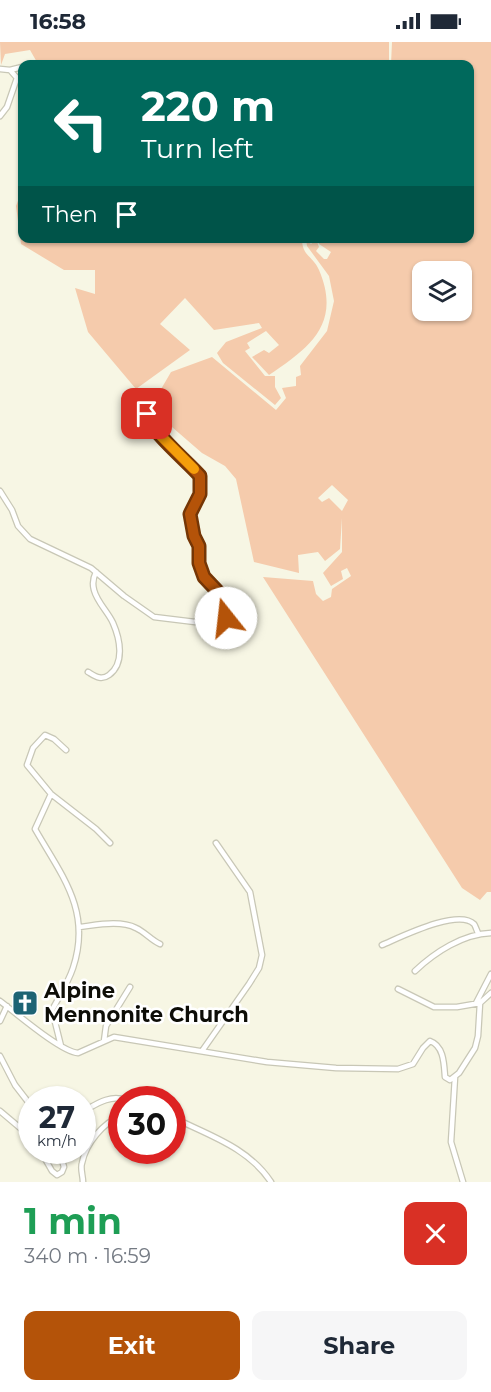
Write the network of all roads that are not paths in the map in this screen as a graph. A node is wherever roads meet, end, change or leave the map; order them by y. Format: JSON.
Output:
{"nodes":[{"id":1,"x":18,"y":68,"type":"edge"},
{"id":2,"x":0,"y":69,"type":"edge"},
{"id":3,"x":10,"y":70,"type":"junction"},
{"id":4,"x":0,"y":116,"type":"edge"},
{"id":5,"x":149,"y":400,"type":"dead end"},
{"id":6,"x":0,"y":491,"type":"edge"},
{"id":7,"x":96,"y":572,"type":"junction"},
{"id":8,"x":88,"y":672,"type":"dead end"},
{"id":9,"x":66,"y":750,"type":"dead end"},
{"id":10,"x":51,"y":794,"type":"junction"},
{"id":11,"x":110,"y":843,"type":"dead end"},
{"id":12,"x":216,"y":843,"type":"dead end"},
{"id":13,"x":79,"y":927,"type":"junction"},
{"id":14,"x":478,"y":933,"type":"junction"},
{"id":15,"x":491,"y":933,"type":"edge"},
{"id":16,"x":160,"y":944,"type":"dead end"},
{"id":17,"x":382,"y":945,"type":"dead end"},
{"id":18,"x":415,"y":971,"type":"dead end"},
{"id":19,"x":491,"y":974,"type":"edge"},
{"id":20,"x":130,"y":987,"type":"dead end"},
{"id":21,"x":398,"y":989,"type":"dead end"},
{"id":22,"x":491,"y":993,"type":"edge"},
{"id":23,"x":0,"y":1001,"type":"edge"},
{"id":24,"x":478,"y":1003,"type":"junction"},
{"id":25,"x":7,"y":1006,"type":"junction"},
{"id":26,"x":0,"y":1021,"type":"edge"},
{"id":27,"x":104,"y":1041,"type":"junction"},
{"id":28,"x":61,"y":1046,"type":"junction"},
{"id":29,"x":202,"y":1051,"type":"junction"},
{"id":30,"x":0,"y":1056,"type":"edge"},
{"id":31,"x":455,"y":1077,"type":"junction"},
{"id":32,"x":18,"y":1089,"type":"edge"},
{"id":33,"x":0,"y":1111,"type":"edge"},
{"id":34,"x":186,"y":1123,"type":"edge"},
{"id":35,"x":108,"y":1124,"type":"edge"},
{"id":36,"x":18,"y":1126,"type":"edge"},
{"id":37,"x":48,"y":1164,"type":"edge"},
{"id":38,"x":63,"y":1164,"type":"edge"},
{"id":39,"x":83,"y":1182,"type":"edge"},
{"id":40,"x":271,"y":1182,"type":"edge"},
{"id":41,"x":462,"y":1182,"type":"edge"}],
"edges":[{"from":1,"to":3,"type":"street"},
{"from":2,"to":3,"type":"street"},
{"from":3,"to":4,"type":"street"},
{"from":5,"to":7,"type":"street"},
{"from":6,"to":7,"type":"street"},
{"from":7,"to":8,"type":"street"},
{"from":9,"to":10,"type":"street"},
{"from":10,"to":11,"type":"street"},
{"from":10,"to":13,"type":"street"},
{"from":12,"to":29,"type":"street"},
{"from":13,"to":16,"type":"street"},
{"from":13,"to":28,"type":"street"},
{"from":14,"to":15,"type":"street"},
{"from":14,"to":17,"type":"street"},
{"from":14,"to":18,"type":"street"},
{"from":19,"to":24,"type":"street"},
{"from":20,"to":27,"type":"street"},
{"from":21,"to":24,"type":"street"},
{"from":22,"to":24,"type":"street"},
{"from":23,"to":25,"type":"street"},
{"from":24,"to":31,"type":"street"},
{"from":25,"to":26,"type":"street"},
{"from":25,"to":28,"type":"street"},
{"from":27,"to":28,"type":"street"},
{"from":27,"to":29,"type":"street"},
{"from":29,"to":31,"type":"street"},
{"from":30,"to":32,"type":"street"},
{"from":31,"to":41,"type":"street"},
{"from":33,"to":36,"type":"street"},
{"from":34,"to":40,"type":"street"},
{"from":35,"to":39,"type":"street"},
{"from":37,"to":38,"type":"street"}]}
